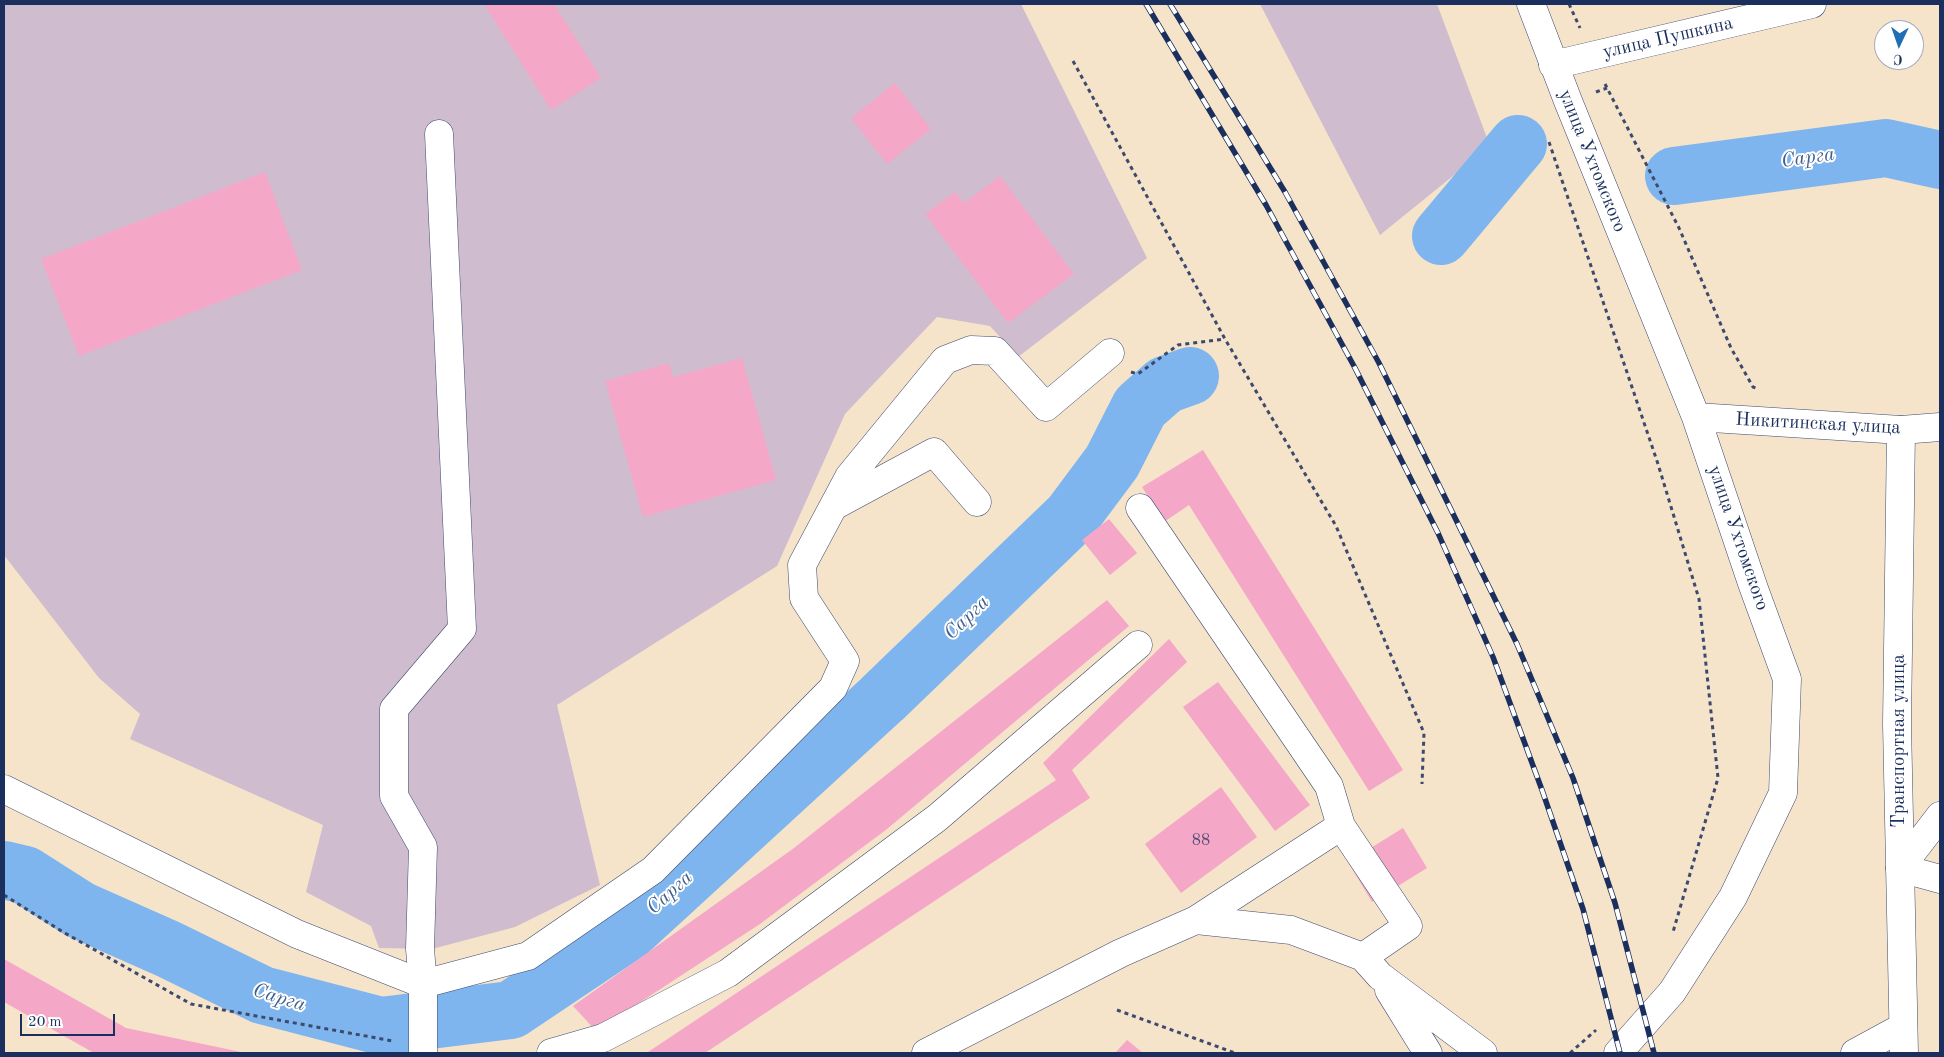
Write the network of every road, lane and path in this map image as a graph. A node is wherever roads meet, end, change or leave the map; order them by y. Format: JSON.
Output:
{"nodes":[{"id":1,"x":1531,"y":4,"type":"edge"},
{"id":2,"x":1570,"y":4,"type":"edge"},
{"id":3,"x":1812,"y":4,"type":"edge"},
{"id":4,"x":1591,"y":56,"type":"junction"},
{"id":5,"x":1074,"y":61,"type":"dead end"},
{"id":6,"x":1553,"y":65,"type":"junction"},
{"id":7,"x":440,"y":134,"type":"dead end"},
{"id":8,"x":1549,"y":141,"type":"dead end"},
{"id":9,"x":1226,"y":339,"type":"junction"},
{"id":10,"x":1110,"y":353,"type":"joint"},
{"id":11,"x":1762,"y":390,"type":"dead end"},
{"id":12,"x":1696,"y":417,"type":"junction"},
{"id":13,"x":1940,"y":427,"type":"edge"},
{"id":14,"x":1901,"y":430,"type":"junction"},
{"id":15,"x":976,"y":502,"type":"dead end"},
{"id":16,"x":834,"y":506,"type":"junction"},
{"id":17,"x":1140,"y":508,"type":"dead end"},
{"id":18,"x":1138,"y":644,"type":"dead end"},
{"id":19,"x":1422,"y":784,"type":"dead end"},
{"id":20,"x":4,"y":789,"type":"edge"},
{"id":21,"x":1940,"y":816,"type":"edge"},
{"id":22,"x":1340,"y":826,"type":"junction"},
{"id":23,"x":1900,"y":868,"type":"junction"},
{"id":24,"x":1940,"y":879,"type":"edge"},
{"id":25,"x":4,"y":895,"type":"edge"},
{"id":26,"x":1196,"y":920,"type":"junction"},
{"id":27,"x":1670,"y":940,"type":"dead end"},
{"id":28,"x":1372,"y":966,"type":"junction"},
{"id":29,"x":423,"y":984,"type":"junction"},
{"id":30,"x":1117,"y":1010,"type":"dead end"},
{"id":31,"x":1600,"y":1025,"type":"dead end"},
{"id":32,"x":1903,"y":1040,"type":"edge"},
{"id":33,"x":423,"y":1050,"type":"edge"},
{"id":34,"x":551,"y":1053,"type":"edge"},
{"id":35,"x":926,"y":1053,"type":"edge"},
{"id":36,"x":1235,"y":1053,"type":"edge"},
{"id":37,"x":1428,"y":1053,"type":"edge"},
{"id":38,"x":1483,"y":1053,"type":"edge"},
{"id":39,"x":1570,"y":1053,"type":"edge"},
{"id":40,"x":1618,"y":1053,"type":"edge"},
{"id":41,"x":1855,"y":1053,"type":"edge"}],
"edges":[{"from":1,"to":6,"type":"main road","name":"улица Ухтомского"},
{"from":2,"to":4,"type":"path"},
{"from":3,"to":4,"type":"main road","name":"улица Пушкина"},
{"from":4,"to":6,"type":"main road","name":"улица Пушкина"},
{"from":4,"to":11,"type":"path"},
{"from":5,"to":9,"type":"path"},
{"from":6,"to":12,"type":"main road","name":"улица Ухтомского"},
{"from":7,"to":29,"type":"main road"},
{"from":8,"to":27,"type":"path"},
{"from":9,"to":10,"type":"path"},
{"from":9,"to":19,"type":"path"},
{"from":10,"to":16,"type":"main road"},
{"from":12,"to":14,"type":"main road","name":"Никитинская улица"},
{"from":12,"to":40,"type":"main road","name":"улица Ухтомского"},
{"from":13,"to":14,"type":"main road","name":"Никитинская улица"},
{"from":14,"to":23,"type":"main road","name":"Транспортная улица"},
{"from":15,"to":16,"type":"main road"},
{"from":16,"to":29,"type":"main road"},
{"from":17,"to":22,"type":"main road"},
{"from":18,"to":34,"type":"main road"},
{"from":20,"to":29,"type":"main road"},
{"from":21,"to":23,"type":"main road"},
{"from":22,"to":26,"type":"main road"},
{"from":22,"to":28,"type":"main road"},
{"from":23,"to":24,"type":"main road"},
{"from":23,"to":32,"type":"main road","name":"Транспортная улица"},
{"from":25,"to":33,"type":"path"},
{"from":26,"to":28,"type":"main road"},
{"from":26,"to":35,"type":"main road"},
{"from":28,"to":37,"type":"main road"},
{"from":28,"to":38,"type":"main road"},
{"from":29,"to":33,"type":"main road"},
{"from":30,"to":36,"type":"path"},
{"from":31,"to":39,"type":"path"},
{"from":32,"to":41,"type":"main road"}]}
